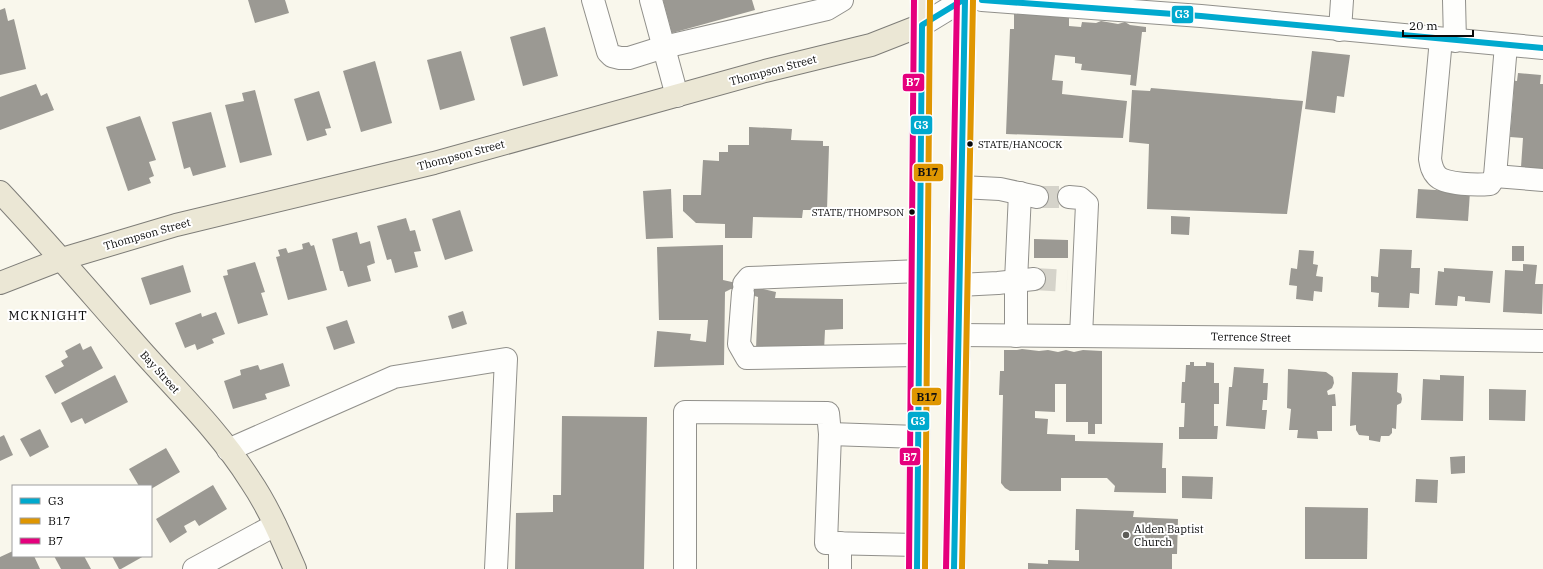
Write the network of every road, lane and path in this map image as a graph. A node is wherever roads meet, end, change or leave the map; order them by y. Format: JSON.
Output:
{"nodes":[{"id":1,"x":594,"y":0,"type":"edge"},
{"id":2,"x":651,"y":0,"type":"edge"},
{"id":3,"x":842,"y":0,"type":"edge"},
{"id":4,"x":922,"y":0,"type":"edge"},
{"id":5,"x":964,"y":0,"type":"edge"},
{"id":6,"x":982,"y":0,"type":"edge"},
{"id":7,"x":1342,"y":0,"type":"edge"},
{"id":8,"x":1454,"y":0,"type":"edge"},
{"id":9,"x":784,"y":9,"type":"edge"},
{"id":10,"x":922,"y":25,"type":"junction"},
{"id":11,"x":1340,"y":30,"type":"junction"},
{"id":12,"x":1448,"y":40,"type":"junction"},
{"id":13,"x":1506,"y":45,"type":"junction"},
{"id":14,"x":664,"y":48,"type":"junction"},
{"id":15,"x":1543,"y":48,"type":"edge"},
{"id":16,"x":677,"y":96,"type":"junction"},
{"id":17,"x":1495,"y":176,"type":"junction"},
{"id":18,"x":1543,"y":180,"type":"edge"},
{"id":19,"x":961,"y":187,"type":"junction"},
{"id":20,"x":0,"y":192,"type":"edge"},
{"id":21,"x":1069,"y":197,"type":"tunnel mouth"},
{"id":22,"x":62,"y":259,"type":"junction"},
{"id":23,"x":920,"y":271,"type":"junction"},
{"id":24,"x":1025,"y":280,"type":"junction"},
{"id":25,"x":0,"y":283,"type":"edge"},
{"id":26,"x":959,"y":285,"type":"junction"},
{"id":27,"x":958,"y":335,"type":"junction"},
{"id":28,"x":1016,"y":336,"type":"junction"},
{"id":29,"x":1081,"y":336,"type":"junction"},
{"id":30,"x":1543,"y":341,"type":"edge"},
{"id":31,"x":918,"y":355,"type":"junction"},
{"id":32,"x":830,"y":434,"type":"junction"},
{"id":33,"x":918,"y":437,"type":"junction"},
{"id":34,"x":228,"y":450,"type":"junction"},
{"id":35,"x":276,"y":525,"type":"junction"},
{"id":36,"x":840,"y":543,"type":"junction"},
{"id":37,"x":917,"y":545,"type":"junction"},
{"id":38,"x":194,"y":569,"type":"edge"},
{"id":39,"x":295,"y":569,"type":"edge"},
{"id":40,"x":496,"y":569,"type":"edge"},
{"id":41,"x":685,"y":569,"type":"edge"},
{"id":42,"x":840,"y":569,"type":"edge"},
{"id":43,"x":917,"y":569,"type":"edge"},
{"id":44,"x":954,"y":569,"type":"edge"}],
"edges":[{"from":1,"to":14,"type":"street"},
{"from":2,"to":14,"type":"street"},
{"from":3,"to":9,"type":"street"},
{"from":4,"to":10,"type":"main road"},
{"from":5,"to":10,"type":"street"},
{"from":5,"to":19,"type":"main road"},
{"from":6,"to":11,"type":"street"},
{"from":7,"to":11,"type":"street"},
{"from":8,"to":12,"type":"street"},
{"from":9,"to":14,"type":"street"},
{"from":10,"to":16,"type":"main road","name":"Thompson Street"},
{"from":10,"to":23,"type":"main road"},
{"from":11,"to":12,"type":"street"},
{"from":12,"to":13,"type":"street"},
{"from":12,"to":17,"type":"street"},
{"from":13,"to":15,"type":"street"},
{"from":13,"to":17,"type":"street"},
{"from":14,"to":16,"type":"street"},
{"from":16,"to":22,"type":"main road","name":"Thompson Street"},
{"from":17,"to":18,"type":"street"},
{"from":19,"to":24,"type":"street"},
{"from":19,"to":26,"type":"main road"},
{"from":20,"to":22,"type":"main road","name":"Bay Street"},
{"from":21,"to":29,"type":"street"},
{"from":22,"to":25,"type":"main road","name":"Thompson Street"},
{"from":22,"to":34,"type":"main road","name":"Bay Street"},
{"from":23,"to":31,"type":"main road"},
{"from":23,"to":31,"type":"street"},
{"from":24,"to":26,"type":"street"},
{"from":24,"to":28,"type":"street"},
{"from":26,"to":27,"type":"main road"},
{"from":27,"to":28,"type":"street","name":"Terrence Street"},
{"from":27,"to":44,"type":"main road"},
{"from":28,"to":29,"type":"street","name":"Terrence Street"},
{"from":29,"to":30,"type":"street","name":"Terrence Street"},
{"from":31,"to":33,"type":"main road"},
{"from":32,"to":33,"type":"street"},
{"from":32,"to":36,"type":"street"},
{"from":32,"to":41,"type":"street"},
{"from":33,"to":37,"type":"main road"},
{"from":34,"to":35,"type":"main road","name":"Bay Street"},
{"from":34,"to":40,"type":"street"},
{"from":35,"to":38,"type":"street"},
{"from":35,"to":39,"type":"main road","name":"Bay Street"},
{"from":36,"to":37,"type":"street"},
{"from":36,"to":42,"type":"street"},
{"from":37,"to":43,"type":"main road"}]}
